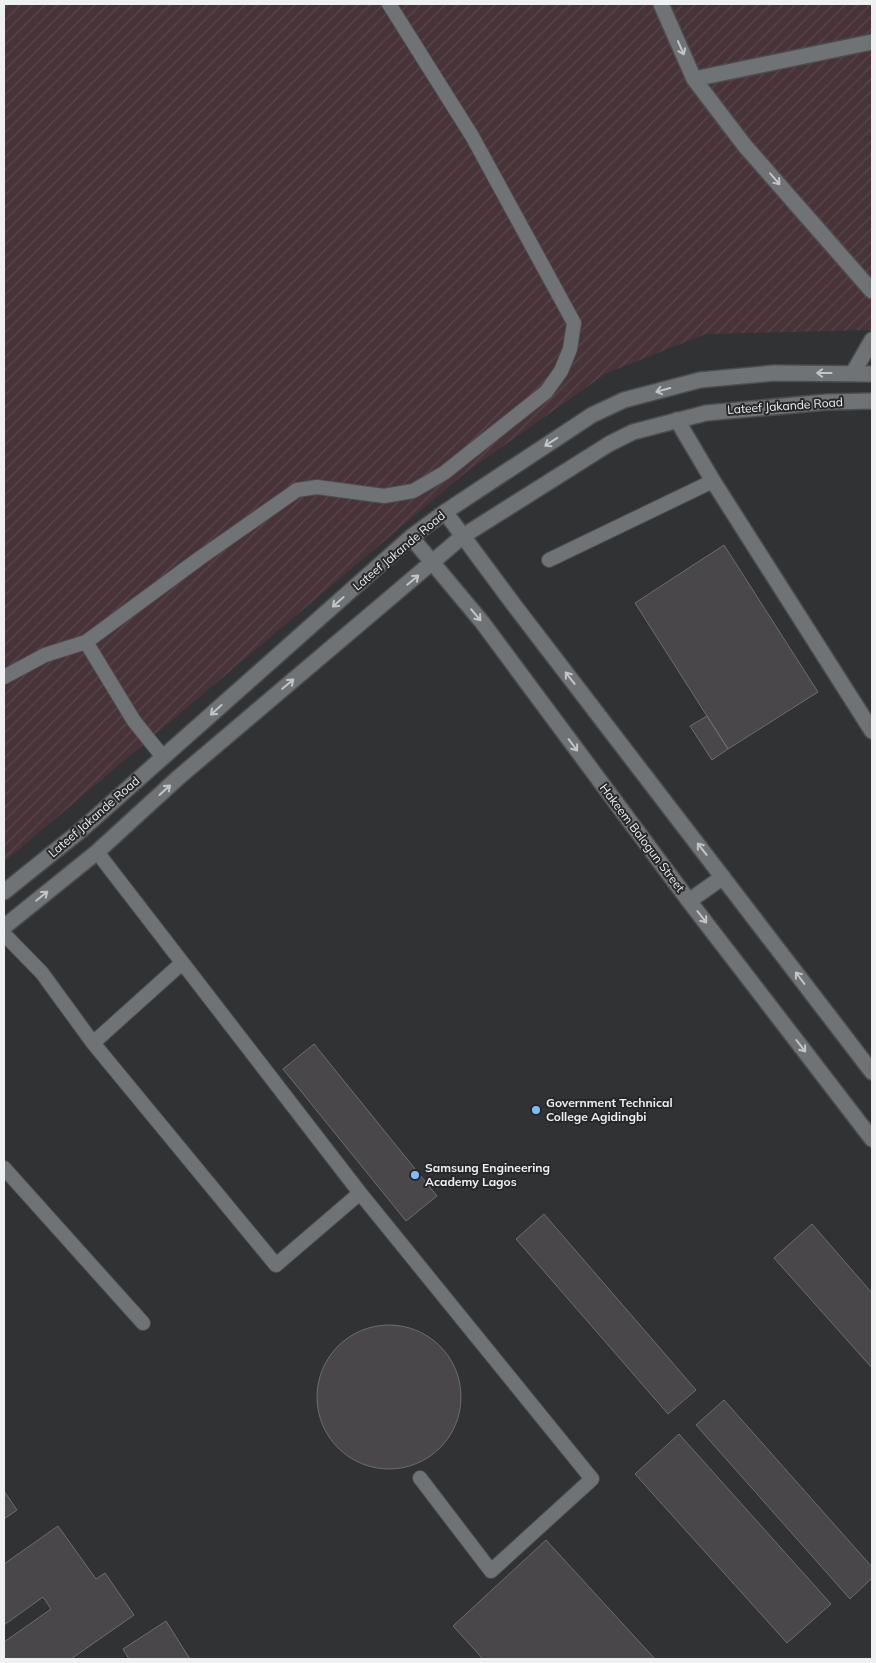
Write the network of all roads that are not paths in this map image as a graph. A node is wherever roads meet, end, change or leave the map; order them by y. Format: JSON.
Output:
{"nodes":[{"id":1,"x":389,"y":4,"type":"edge"},
{"id":2,"x":661,"y":4,"type":"edge"},
{"id":3,"x":872,"y":42,"type":"edge"},
{"id":4,"x":694,"y":79,"type":"junction"},
{"id":5,"x":872,"y":291,"type":"edge"},
{"id":6,"x":872,"y":340,"type":"edge"},
{"id":7,"x":854,"y":373,"type":"junction"},
{"id":8,"x":872,"y":374,"type":"edge"},
{"id":9,"x":872,"y":401,"type":"edge"},
{"id":10,"x":677,"y":420,"type":"junction"},
{"id":11,"x":713,"y":481,"type":"junction"},
{"id":12,"x":445,"y":512,"type":"junction"},
{"id":13,"x":463,"y":536,"type":"junction"},
{"id":14,"x":411,"y":537,"type":"junction"},
{"id":15,"x":549,"y":560,"type":"dead end"},
{"id":16,"x":433,"y":563,"type":"junction"},
{"id":17,"x":86,"y":642,"type":"junction"},
{"id":18,"x":4,"y":677,"type":"edge"},
{"id":19,"x":872,"y":731,"type":"edge"},
{"id":20,"x":163,"y":757,"type":"junction"},
{"id":21,"x":97,"y":852,"type":"junction"},
{"id":22,"x":723,"y":877,"type":"junction"},
{"id":23,"x":4,"y":892,"type":"edge"},
{"id":24,"x":689,"y":901,"type":"junction"},
{"id":25,"x":4,"y":926,"type":"edge"},
{"id":26,"x":4,"y":934,"type":"edge"},
{"id":27,"x":182,"y":963,"type":"junction"},
{"id":28,"x":93,"y":1043,"type":"junction"},
{"id":29,"x":872,"y":1072,"type":"edge"},
{"id":30,"x":872,"y":1139,"type":"edge"},
{"id":31,"x":4,"y":1168,"type":"edge"},
{"id":32,"x":360,"y":1193,"type":"junction"},
{"id":33,"x":143,"y":1323,"type":"dead end"},
{"id":34,"x":420,"y":1478,"type":"dead end"}],
"edges":[{"from":1,"to":17,"type":"lane"},
{"from":2,"to":4,"type":"street","one_way":true},
{"from":3,"to":4,"type":"street"},
{"from":4,"to":5,"type":"street","one_way":true},
{"from":6,"to":7,"type":"street"},
{"from":7,"to":8,"type":"street","name":"Lateef Jakande Road"},
{"from":7,"to":12,"type":"street","name":"Lateef Jakande Road","one_way":true},
{"from":9,"to":10,"type":"street","name":"Lateef Jakande Road"},
{"from":10,"to":11,"type":"street"},
{"from":10,"to":13,"type":"street","name":"Lateef Jakande Road"},
{"from":11,"to":15,"type":"lane"},
{"from":11,"to":19,"type":"street"},
{"from":12,"to":13,"type":"street"},
{"from":12,"to":14,"type":"street","name":"Lateef Jakande Road"},
{"from":13,"to":16,"type":"street","name":"Lateef Jakande Road"},
{"from":22,"to":13,"type":"street","one_way":true},
{"from":14,"to":16,"type":"street","name":"Hakeem Balogun Street"},
{"from":14,"to":20,"type":"street","name":"Lateef Jakande Road","one_way":true},
{"from":21,"to":16,"type":"street","name":"Lateef Jakande Road","one_way":true},
{"from":16,"to":24,"type":"street","name":"Hakeem Balogun Street","one_way":true},
{"from":17,"to":18,"type":"lane"},
{"from":17,"to":20,"type":"lane"},
{"from":20,"to":23,"type":"street","name":"Lateef Jakande Road"},
{"from":25,"to":21,"type":"street","name":"Lateef Jakande Road","one_way":true},
{"from":21,"to":27,"type":"lane"},
{"from":22,"to":24,"type":"street"},
{"from":29,"to":22,"type":"street","one_way":true},
{"from":24,"to":30,"type":"street","name":"Hakeem Balogun Street","one_way":true},
{"from":26,"to":28,"type":"lane"},
{"from":27,"to":28,"type":"lane"},
{"from":27,"to":32,"type":"lane"},
{"from":28,"to":32,"type":"lane"},
{"from":31,"to":33,"type":"lane"},
{"from":32,"to":34,"type":"lane"}]}
